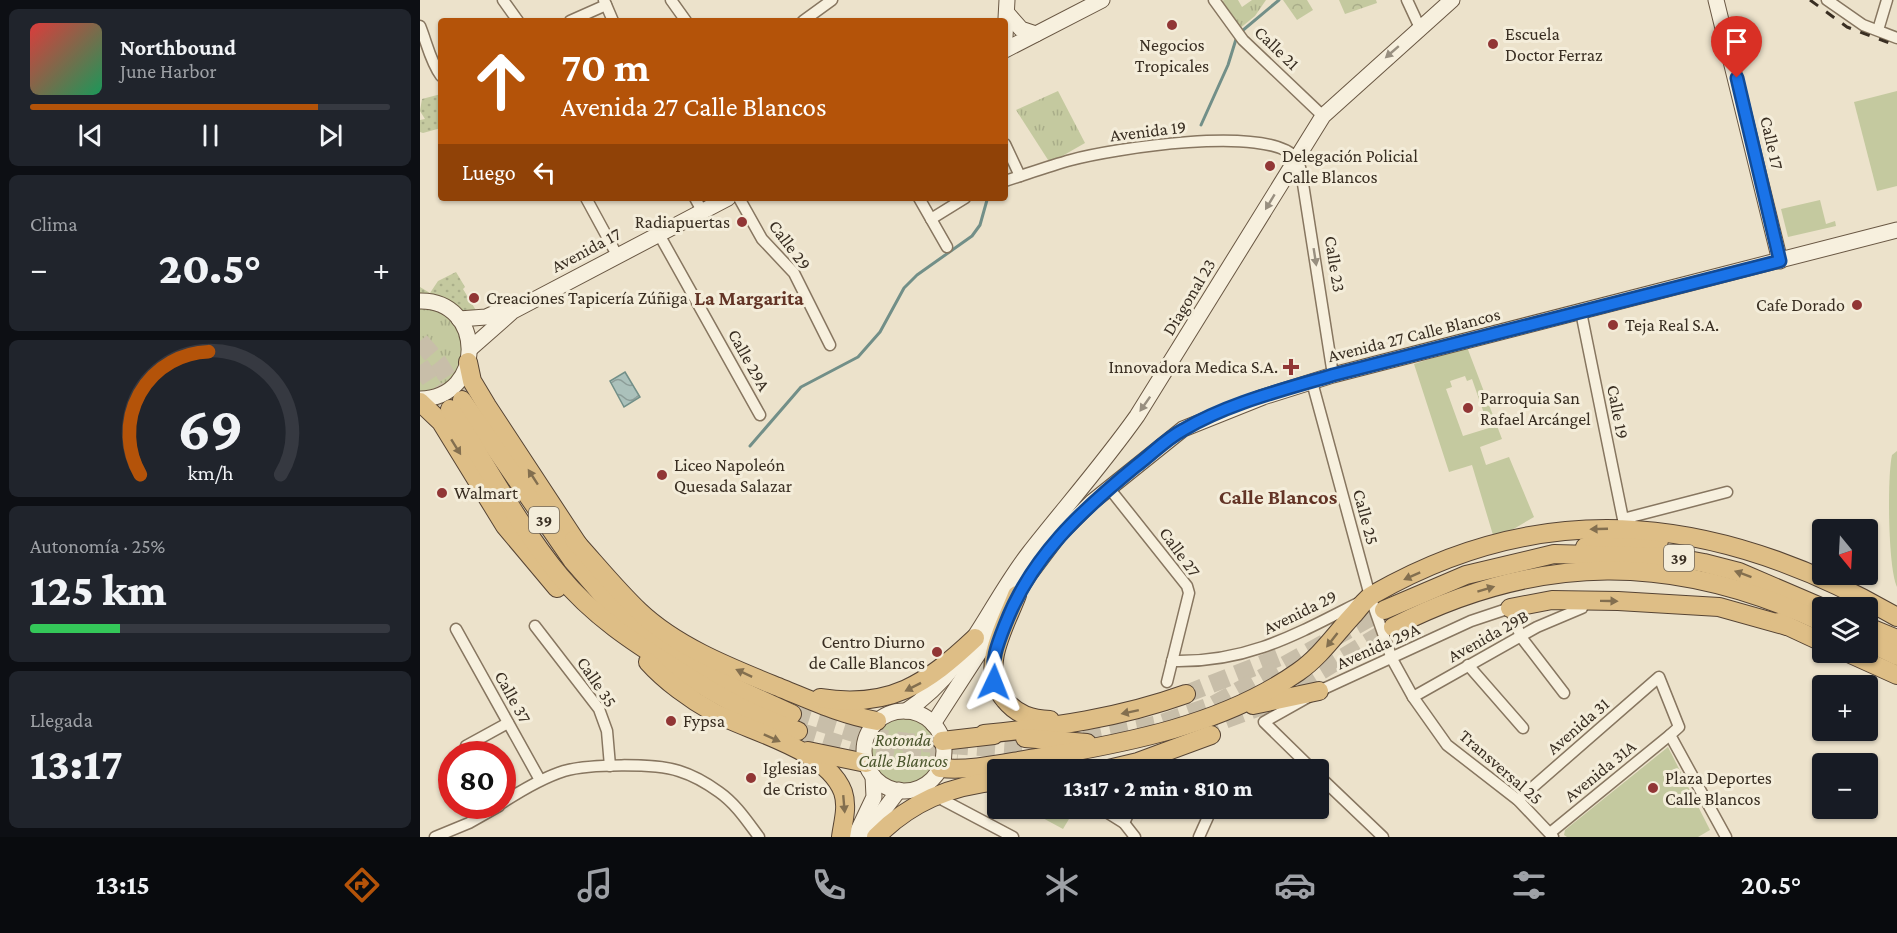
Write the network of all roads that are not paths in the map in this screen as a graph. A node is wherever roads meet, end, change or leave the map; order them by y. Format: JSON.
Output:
{"nodes":[{"id":1,"x":503,"y":0,"type":"edge"},
{"id":2,"x":671,"y":0,"type":"edge"},
{"id":3,"x":832,"y":0,"type":"edge"},
{"id":4,"x":1102,"y":0,"type":"edge"},
{"id":5,"x":1214,"y":0,"type":"edge"},
{"id":6,"x":1407,"y":0,"type":"edge"},
{"id":7,"x":1452,"y":0,"type":"edge"},
{"id":8,"x":1716,"y":0,"type":"edge"},
{"id":9,"x":1827,"y":0,"type":"edge"},
{"id":10,"x":1887,"y":0,"type":"edge"},
{"id":11,"x":605,"y":3,"type":"edge"},
{"id":12,"x":1007,"y":7,"type":"edge"},
{"id":13,"x":516,"y":18,"type":"edge"},
{"id":14,"x":576,"y":18,"type":"edge"},
{"id":15,"x":612,"y":18,"type":"edge"},
{"id":16,"x":684,"y":18,"type":"edge"},
{"id":17,"x":807,"y":18,"type":"edge"},
{"id":18,"x":420,"y":26,"type":"edge"},
{"id":19,"x":1420,"y":28,"type":"junction"},
{"id":20,"x":1878,"y":30,"type":"junction"},
{"id":21,"x":1036,"y":34,"type":"junction"},
{"id":22,"x":1897,"y":38,"type":"edge"},
{"id":23,"x":1008,"y":48,"type":"edge"},
{"id":24,"x":425,"y":62,"type":"edge"},
{"id":25,"x":438,"y":73,"type":"edge"},
{"id":26,"x":1323,"y":116,"type":"junction"},
{"id":27,"x":1008,"y":150,"type":"edge"},
{"id":28,"x":1296,"y":158,"type":"junction"},
{"id":29,"x":1020,"y":176,"type":"junction"},
{"id":30,"x":1008,"y":179,"type":"edge"},
{"id":31,"x":588,"y":201,"type":"edge"},
{"id":32,"x":716,"y":201,"type":"edge"},
{"id":33,"x":741,"y":201,"type":"edge"},
{"id":34,"x":921,"y":201,"type":"edge"},
{"id":35,"x":959,"y":201,"type":"edge"},
{"id":36,"x":699,"y":205,"type":"edge"},
{"id":37,"x":930,"y":219,"type":"junction"},
{"id":38,"x":1897,"y":230,"type":"edge"},
{"id":39,"x":657,"y":231,"type":"junction"},
{"id":40,"x":947,"y":247,"type":"dead end"},
{"id":41,"x":615,"y":253,"type":"junction"},
{"id":42,"x":1780,"y":261,"type":"junction"},
{"id":43,"x":420,"y":301,"type":"edge"},
{"id":44,"x":1581,"y":312,"type":"junction"},
{"id":45,"x":459,"y":319,"type":"junction"},
{"id":46,"x":830,"y":345,"type":"dead end"},
{"id":47,"x":469,"y":356,"type":"junction"},
{"id":48,"x":1333,"y":375,"type":"junction"},
{"id":49,"x":1312,"y":382,"type":"junction"},
{"id":50,"x":420,"y":400,"type":"edge"},
{"id":51,"x":760,"y":414,"type":"dead end"},
{"id":52,"x":1109,"y":488,"type":"junction"},
{"id":53,"x":1727,"y":492,"type":"dead end"},
{"id":54,"x":574,"y":540,"type":"junction"},
{"id":55,"x":1554,"y":554,"type":"junction"},
{"id":56,"x":1590,"y":571,"type":"junction"},
{"id":57,"x":1837,"y":588,"type":"junction"},
{"id":58,"x":1017,"y":595,"type":"junction"},
{"id":59,"x":1370,"y":596,"type":"junction"},
{"id":60,"x":1795,"y":602,"type":"junction"},
{"id":61,"x":1812,"y":606,"type":"edge"},
{"id":62,"x":1510,"y":608,"type":"junction"},
{"id":63,"x":1582,"y":608,"type":"dead end"},
{"id":64,"x":1384,"y":610,"type":"tunnel mouth"},
{"id":65,"x":1812,"y":615,"type":"edge"},
{"id":66,"x":1897,"y":617,"type":"edge"},
{"id":67,"x":535,"y":626,"type":"dead end"},
{"id":68,"x":1788,"y":626,"type":"junction"},
{"id":69,"x":640,"y":627,"type":"junction"},
{"id":70,"x":1393,"y":627,"type":"tunnel mouth"},
{"id":71,"x":456,"y":629,"type":"dead end"},
{"id":72,"x":615,"y":630,"type":"junction"},
{"id":73,"x":1878,"y":631,"type":"edge"},
{"id":74,"x":1521,"y":637,"type":"junction"},
{"id":75,"x":1812,"y":637,"type":"edge"},
{"id":76,"x":975,"y":638,"type":"junction"},
{"id":77,"x":1897,"y":639,"type":"edge"},
{"id":78,"x":1878,"y":647,"type":"edge"},
{"id":79,"x":1897,"y":656,"type":"edge"},
{"id":80,"x":1392,"y":659,"type":"junction"},
{"id":81,"x":1172,"y":661,"type":"junction"},
{"id":82,"x":1870,"y":663,"type":"edge"},
{"id":83,"x":1468,"y":665,"type":"junction"},
{"id":84,"x":1897,"y":675,"type":"edge"},
{"id":85,"x":1167,"y":682,"type":"dead end"},
{"id":86,"x":785,"y":690,"type":"junction"},
{"id":87,"x":1319,"y":691,"type":"junction"},
{"id":88,"x":1564,"y":693,"type":"dead end"},
{"id":89,"x":1186,"y":694,"type":"tunnel mouth"},
{"id":90,"x":1413,"y":697,"type":"junction"},
{"id":91,"x":906,"y":711,"type":"junction"},
{"id":92,"x":1219,"y":712,"type":"junction"},
{"id":93,"x":877,"y":721,"type":"junction"},
{"id":94,"x":1076,"y":722,"type":"junction"},
{"id":95,"x":508,"y":723,"type":"junction"},
{"id":96,"x":933,"y":724,"type":"junction"},
{"id":97,"x":1523,"y":729,"type":"dead end"},
{"id":98,"x":796,"y":731,"type":"junction"},
{"id":99,"x":984,"y":734,"type":"junction"},
{"id":100,"x":1211,"y":735,"type":"tunnel mouth"},
{"id":101,"x":1670,"y":735,"type":"junction"},
{"id":102,"x":475,"y":741,"type":"edge"},
{"id":103,"x":942,"y":741,"type":"junction"},
{"id":104,"x":1113,"y":745,"type":"junction"},
{"id":105,"x":1146,"y":759,"type":"edge"},
{"id":106,"x":1302,"y":759,"type":"edge"},
{"id":107,"x":610,"y":766,"type":"junction"},
{"id":108,"x":939,"y":768,"type":"junction"},
{"id":109,"x":869,"y":770,"type":"junction"},
{"id":110,"x":965,"y":770,"type":"junction"},
{"id":111,"x":987,"y":774,"type":"edge"},
{"id":112,"x":540,"y":780,"type":"junction"},
{"id":113,"x":987,"y":783,"type":"edge"},
{"id":114,"x":1329,"y":785,"type":"edge"},
{"id":115,"x":899,"y":790,"type":"junction"},
{"id":116,"x":516,"y":795,"type":"edge"},
{"id":117,"x":944,"y":800,"type":"dead end"},
{"id":118,"x":1518,"y":801,"type":"junction"},
{"id":119,"x":476,"y":819,"type":"edge"},
{"id":120,"x":1118,"y":819,"type":"edge"},
{"id":121,"x":1126,"y":819,"type":"edge"},
{"id":122,"x":1207,"y":819,"type":"edge"},
{"id":123,"x":1124,"y":823,"type":"junction"},
{"id":124,"x":844,"y":835,"type":"edge"},
{"id":125,"x":1551,"y":835,"type":"edge"},
{"id":126,"x":435,"y":837,"type":"edge"},
{"id":127,"x":759,"y":837,"type":"edge"},
{"id":128,"x":863,"y":837,"type":"edge"},
{"id":129,"x":876,"y":837,"type":"edge"},
{"id":130,"x":1012,"y":837,"type":"edge"},
{"id":131,"x":1135,"y":837,"type":"edge"},
{"id":132,"x":1199,"y":837,"type":"edge"},
{"id":133,"x":1383,"y":837,"type":"edge"},
{"id":134,"x":1726,"y":837,"type":"edge"}],
"edges":[{"from":1,"to":13,"type":"street"},
{"from":2,"to":16,"type":"street"},
{"from":3,"to":17,"type":"street"},
{"from":4,"to":21,"type":"main road"},
{"from":5,"to":26,"type":"street","name":"Calle 21"},
{"from":6,"to":19,"type":"street"},
{"from":7,"to":19,"type":"main road","name":"Diagonal 23"},
{"from":8,"to":42,"type":"main road","name":"Calle 17"},
{"from":9,"to":20,"type":"street"},
{"from":10,"to":20,"type":"street"},
{"from":11,"to":14,"type":"street"},
{"from":11,"to":15,"type":"street"},
{"from":12,"to":21,"type":"main road"},
{"from":18,"to":24,"type":"street"},
{"from":19,"to":26,"type":"main road","name":"Diagonal 23","one_way":true},
{"from":20,"to":22,"type":"street"},
{"from":21,"to":23,"type":"main road"},
{"from":24,"to":25,"type":"street"},
{"from":26,"to":28,"type":"main road","name":"Diagonal 23"},
{"from":27,"to":29,"type":"street"},
{"from":28,"to":29,"type":"street","name":"Avenida 19"},
{"from":28,"to":48,"type":"street","name":"Calle 23","one_way":true},
{"from":28,"to":76,"type":"main road","name":"Diagonal 23","one_way":true},
{"from":29,"to":30,"type":"street","name":"Avenida 19"},
{"from":31,"to":41,"type":"street"},
{"from":32,"to":36,"type":"main road","name":"Avenida 17"},
{"from":33,"to":46,"type":"street","name":"Calle 29"},
{"from":34,"to":37,"type":"street"},
{"from":35,"to":37,"type":"street"},
{"from":36,"to":39,"type":"main road","name":"Avenida 17"},
{"from":37,"to":40,"type":"street"},
{"from":38,"to":42,"type":"main road","name":"Avenida 27 Calle Blancos"},
{"from":39,"to":41,"type":"main road","name":"Avenida 17"},
{"from":39,"to":51,"type":"street","name":"Calle 29A"},
{"from":41,"to":45,"type":"main road","name":"Avenida 17"},
{"from":41,"to":47,"type":"main road","name":"Avenida 17"},
{"from":42,"to":44,"type":"main road","name":"Avenida 27 Calle Blancos"},
{"from":43,"to":45,"type":"main road"},
{"from":44,"to":48,"type":"main road","name":"Avenida 27 Calle Blancos"},
{"from":44,"to":53,"type":"street","name":"Calle 19"},
{"from":45,"to":47,"type":"main road"},
{"from":47,"to":50,"type":"main road","name":"Avenida 17"},
{"from":54,"to":47,"type":"highway","one_way":true},
{"from":48,"to":49,"type":"main road","name":"Avenida 27 Calle Blancos"},
{"from":49,"to":52,"type":"main road","name":"Avenida 27 Calle Blancos"},
{"from":49,"to":59,"type":"street","name":"Calle 25"},
{"from":50,"to":72,"type":"highway","one_way":true},
{"from":52,"to":58,"type":"main road","name":"Avenida 27 Calle Blancos"},
{"from":52,"to":81,"type":"street","name":"Calle 27"},
{"from":54,"to":69,"type":"highway"},
{"from":86,"to":54,"type":"highway","one_way":true},
{"from":55,"to":57,"type":"highway"},
{"from":60,"to":55,"type":"highway","number":"39","one_way":true},
{"from":55,"to":64,"type":"highway","number":"39"},
{"from":56,"to":60,"type":"highway","number":"39"},
{"from":56,"to":68,"type":"highway"},
{"from":70,"to":56,"type":"highway","number":"39","one_way":true},
{"from":57,"to":59,"type":"highway","one_way":true},
{"from":57,"to":66,"type":"highway"},
{"from":58,"to":94,"type":"highway"},
{"from":58,"to":96,"type":"main road","name":"Avenida 27 Calle Blancos"},
{"from":59,"to":80,"type":"street","name":"Calle 25"},
{"from":59,"to":81,"type":"street","name":"Avenida 29"},
{"from":59,"to":92,"type":"highway","one_way":true},
{"from":60,"to":61,"type":"highway","number":"39"},
{"from":60,"to":65,"type":"highway","number":"39"},
{"from":62,"to":68,"type":"highway","one_way":true},
{"from":62,"to":74,"type":"street"},
{"from":62,"to":80,"type":"street","name":"Avenida 29A"},
{"from":63,"to":74,"type":"street","name":"Avenida 29B"},
{"from":67,"to":107,"type":"street","name":"Calle 35"},
{"from":68,"to":75,"type":"highway"},
{"from":69,"to":72,"type":"highway","number":"39"},
{"from":69,"to":98,"type":"highway","number":"39"},
{"from":71,"to":95,"type":"street","name":"Calle 37"},
{"from":72,"to":98,"type":"highway","number":"39","one_way":true},
{"from":73,"to":77,"type":"highway"},
{"from":74,"to":83,"type":"street","name":"Avenida 29B"},
{"from":74,"to":88,"type":"street"},
{"from":76,"to":86,"type":"highway","one_way":true},
{"from":76,"to":91,"type":"main road","name":"Diagonal 23"},
{"from":78,"to":79,"type":"highway"},
{"from":80,"to":87,"type":"street","name":"Avenida 29A"},
{"from":80,"to":90,"type":"street","name":"Transversal 25"},
{"from":81,"to":85,"type":"street","name":"Calle 27"},
{"from":82,"to":84,"type":"highway"},
{"from":83,"to":90,"type":"street","name":"Avenida 29B"},
{"from":83,"to":97,"type":"street"},
{"from":86,"to":93,"type":"highway"},
{"from":87,"to":92,"type":"highway"},
{"from":87,"to":106,"type":"street","name":"Avenida 29A"},
{"from":89,"to":94,"type":"highway","one_way":true},
{"from":90,"to":118,"type":"street","name":"Transversal 25"},
{"from":91,"to":93,"type":"main road"},
{"from":91,"to":96,"type":"main road"},
{"from":92,"to":104,"type":"highway"},
{"from":93,"to":109,"type":"main road"},
{"from":94,"to":99,"type":"highway"},
{"from":95,"to":102,"type":"street"},
{"from":95,"to":112,"type":"street","name":"Calle 37"},
{"from":96,"to":103,"type":"main road"},
{"from":98,"to":109,"type":"highway"},
{"from":98,"to":124,"type":"highway","one_way":true},
{"from":99,"to":103,"type":"highway"},
{"from":99,"to":104,"type":"highway"},
{"from":100,"to":105,"type":"highway"},
{"from":101,"to":118,"type":"street","name":"Avenida 31"},
{"from":101,"to":125,"type":"street","name":"Avenida 31A"},
{"from":101,"to":134,"type":"street"},
{"from":103,"to":108,"type":"main road"},
{"from":104,"to":110,"type":"highway"},
{"from":107,"to":112,"type":"street"},
{"from":107,"to":127,"type":"street"},
{"from":108,"to":110,"type":"highway"},
{"from":108,"to":115,"type":"main road"},
{"from":109,"to":115,"type":"main road"},
{"from":109,"to":124,"type":"main road"},
{"from":110,"to":111,"type":"highway"},
{"from":112,"to":116,"type":"street"},
{"from":113,"to":129,"type":"highway"},
{"from":114,"to":133,"type":"street"},
{"from":115,"to":128,"type":"main road"},
{"from":117,"to":130,"type":"street"},
{"from":118,"to":125,"type":"street","name":"Transversal 25"},
{"from":119,"to":126,"type":"street"},
{"from":120,"to":123,"type":"street"},
{"from":121,"to":123,"type":"street"},
{"from":122,"to":132,"type":"street"},
{"from":123,"to":131,"type":"street"}]}
